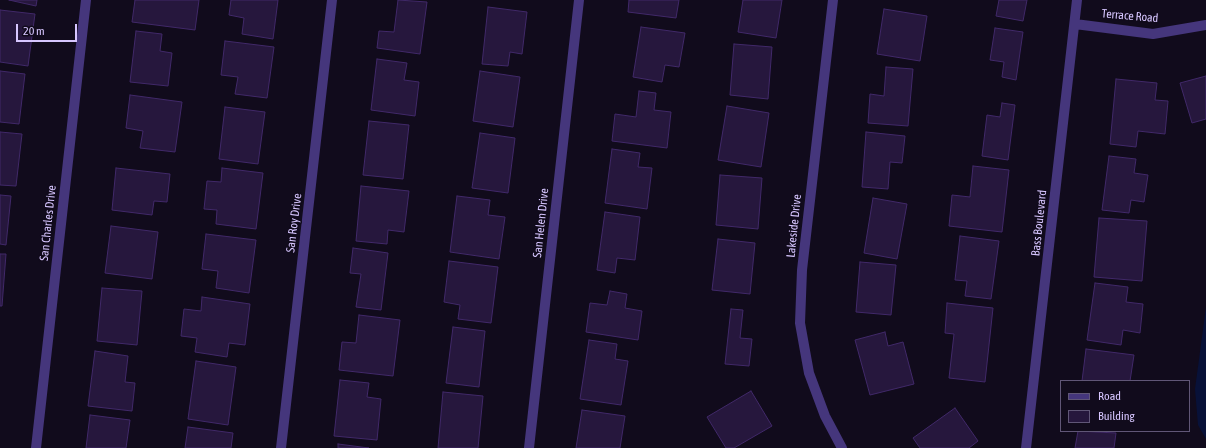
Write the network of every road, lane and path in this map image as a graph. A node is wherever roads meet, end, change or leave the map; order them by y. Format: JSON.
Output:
{"nodes":[{"id":1,"x":86,"y":0,"type":"edge"},
{"id":2,"x":332,"y":0,"type":"edge"},
{"id":3,"x":579,"y":0,"type":"edge"},
{"id":4,"x":832,"y":0,"type":"edge"},
{"id":5,"x":1077,"y":0,"type":"edge"},
{"id":6,"x":1075,"y":24,"type":"junction"},
{"id":7,"x":1206,"y":25,"type":"edge"},
{"id":8,"x":36,"y":448,"type":"edge"},
{"id":9,"x":281,"y":448,"type":"edge"},
{"id":10,"x":529,"y":448,"type":"edge"},
{"id":11,"x":842,"y":448,"type":"edge"},
{"id":12,"x":1026,"y":448,"type":"edge"}],
"edges":[{"from":1,"to":8,"type":"street","name":"San Charles Drive"},
{"from":2,"to":9,"type":"street","name":"San Roy Drive"},
{"from":3,"to":10,"type":"street","name":"San Helen Drive"},
{"from":4,"to":11,"type":"street","name":"Lakeside Drive"},
{"from":5,"to":6,"type":"street","name":"Bass Boulevard"},
{"from":6,"to":7,"type":"street","name":"Terrace Road"},
{"from":6,"to":12,"type":"street","name":"Bass Boulevard"}]}
